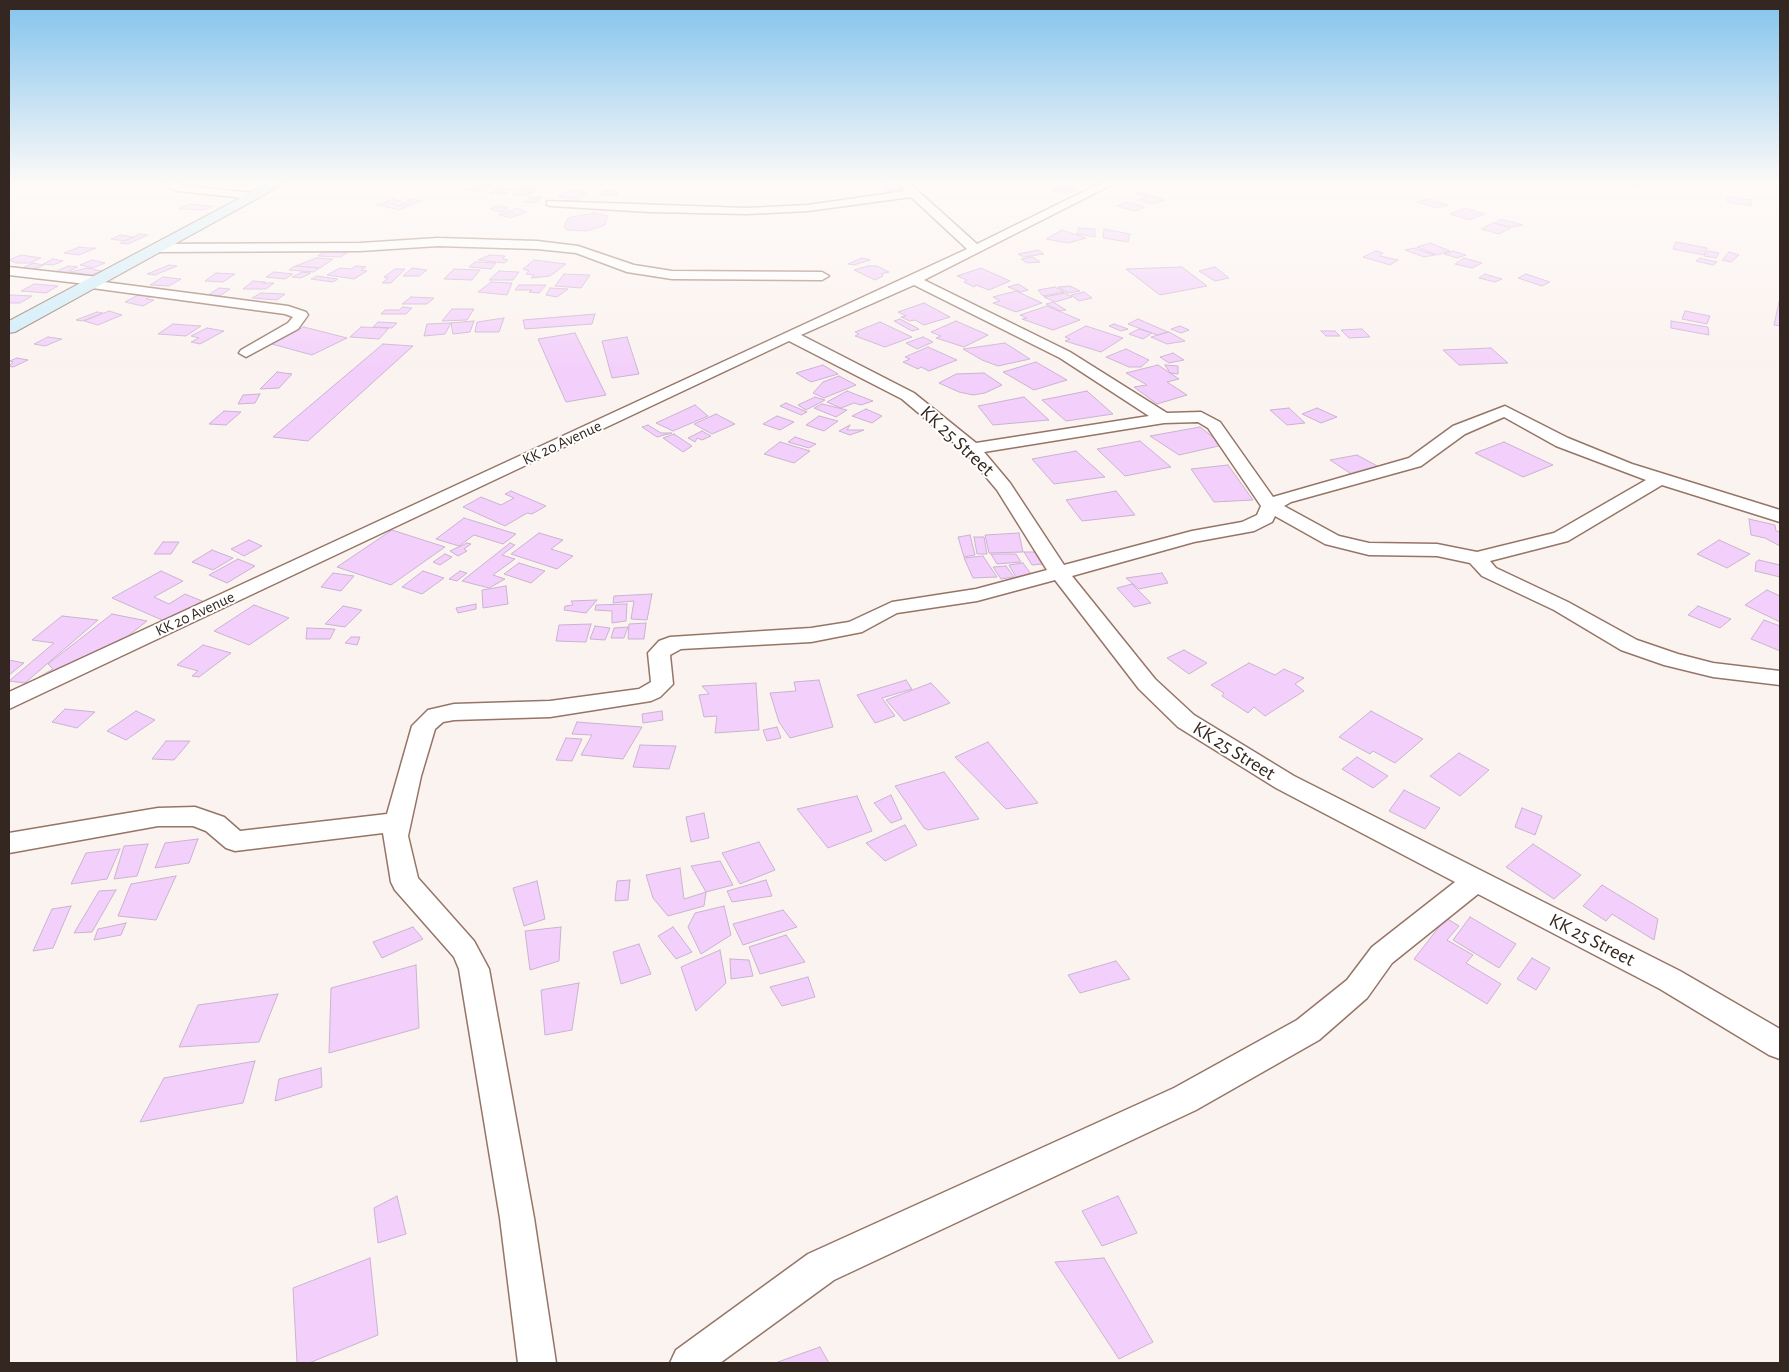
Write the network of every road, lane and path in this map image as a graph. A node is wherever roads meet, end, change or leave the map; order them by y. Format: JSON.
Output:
{"nodes":[{"id":1,"x":162,"y":245,"type":"edge"},
{"id":2,"x":391,"y":245,"type":"edge"},
{"id":3,"x":537,"y":245,"type":"edge"},
{"id":4,"x":971,"y":245,"type":"edge"},
{"id":5,"x":983,"y":245,"type":"edge"},
{"id":6,"x":156,"y":248,"type":"junction"},
{"id":7,"x":975,"y":249,"type":"junction"},
{"id":8,"x":9,"y":272,"type":"edge"},
{"id":9,"x":822,"y":276,"type":"dead end"},
{"id":10,"x":914,"y":280,"type":"junction"},
{"id":11,"x":95,"y":282,"type":"junction"},
{"id":12,"x":9,"y":328,"type":"edge"},
{"id":13,"x":789,"y":335,"type":"junction"},
{"id":14,"x":246,"y":353,"type":"dead end"},
{"id":15,"x":1164,"y":418,"type":"junction"},
{"id":16,"x":972,"y":450,"type":"junction"},
{"id":17,"x":1660,"y":479,"type":"junction"},
{"id":18,"x":1270,"y":506,"type":"junction"},
{"id":19,"x":1780,"y":516,"type":"edge"},
{"id":20,"x":1477,"y":558,"type":"junction"},
{"id":21,"x":1060,"y":574,"type":"junction"},
{"id":22,"x":1780,"y":678,"type":"edge"},
{"id":23,"x":9,"y":701,"type":"edge"},
{"id":24,"x":398,"y":822,"type":"junction"},
{"id":25,"x":9,"y":843,"type":"edge"},
{"id":26,"x":1476,"y":880,"type":"junction"},
{"id":27,"x":1780,"y":1044,"type":"edge"},
{"id":28,"x":537,"y":1363,"type":"edge"},
{"id":29,"x":689,"y":1363,"type":"edge"}],
"edges":[{"from":1,"to":6,"type":"street"},
{"from":2,"to":6,"type":"street"},
{"from":3,"to":9,"type":"street"},
{"from":4,"to":7,"type":"street"},
{"from":5,"to":7,"type":"street","name":"KK 20 Avenue"},
{"from":6,"to":11,"type":"street"},
{"from":7,"to":10,"type":"street","name":"KK 20 Avenue"},
{"from":8,"to":11,"type":"street"},
{"from":10,"to":13,"type":"street","name":"KK 20 Avenue"},
{"from":10,"to":15,"type":"street"},
{"from":11,"to":12,"type":"street"},
{"from":11,"to":14,"type":"street"},
{"from":13,"to":16,"type":"street","name":"KK 25 Street"},
{"from":13,"to":23,"type":"street","name":"KK 20 Avenue"},
{"from":15,"to":16,"type":"street"},
{"from":15,"to":18,"type":"street"},
{"from":16,"to":21,"type":"street","name":"KK 25 Street"},
{"from":17,"to":18,"type":"street"},
{"from":17,"to":19,"type":"street"},
{"from":17,"to":20,"type":"street"},
{"from":18,"to":20,"type":"street"},
{"from":18,"to":21,"type":"street"},
{"from":20,"to":22,"type":"street"},
{"from":21,"to":24,"type":"street"},
{"from":21,"to":26,"type":"street","name":"KK 25 Street"},
{"from":24,"to":25,"type":"street"},
{"from":24,"to":28,"type":"street"},
{"from":26,"to":27,"type":"street","name":"KK 25 Street"},
{"from":26,"to":29,"type":"street"}]}
